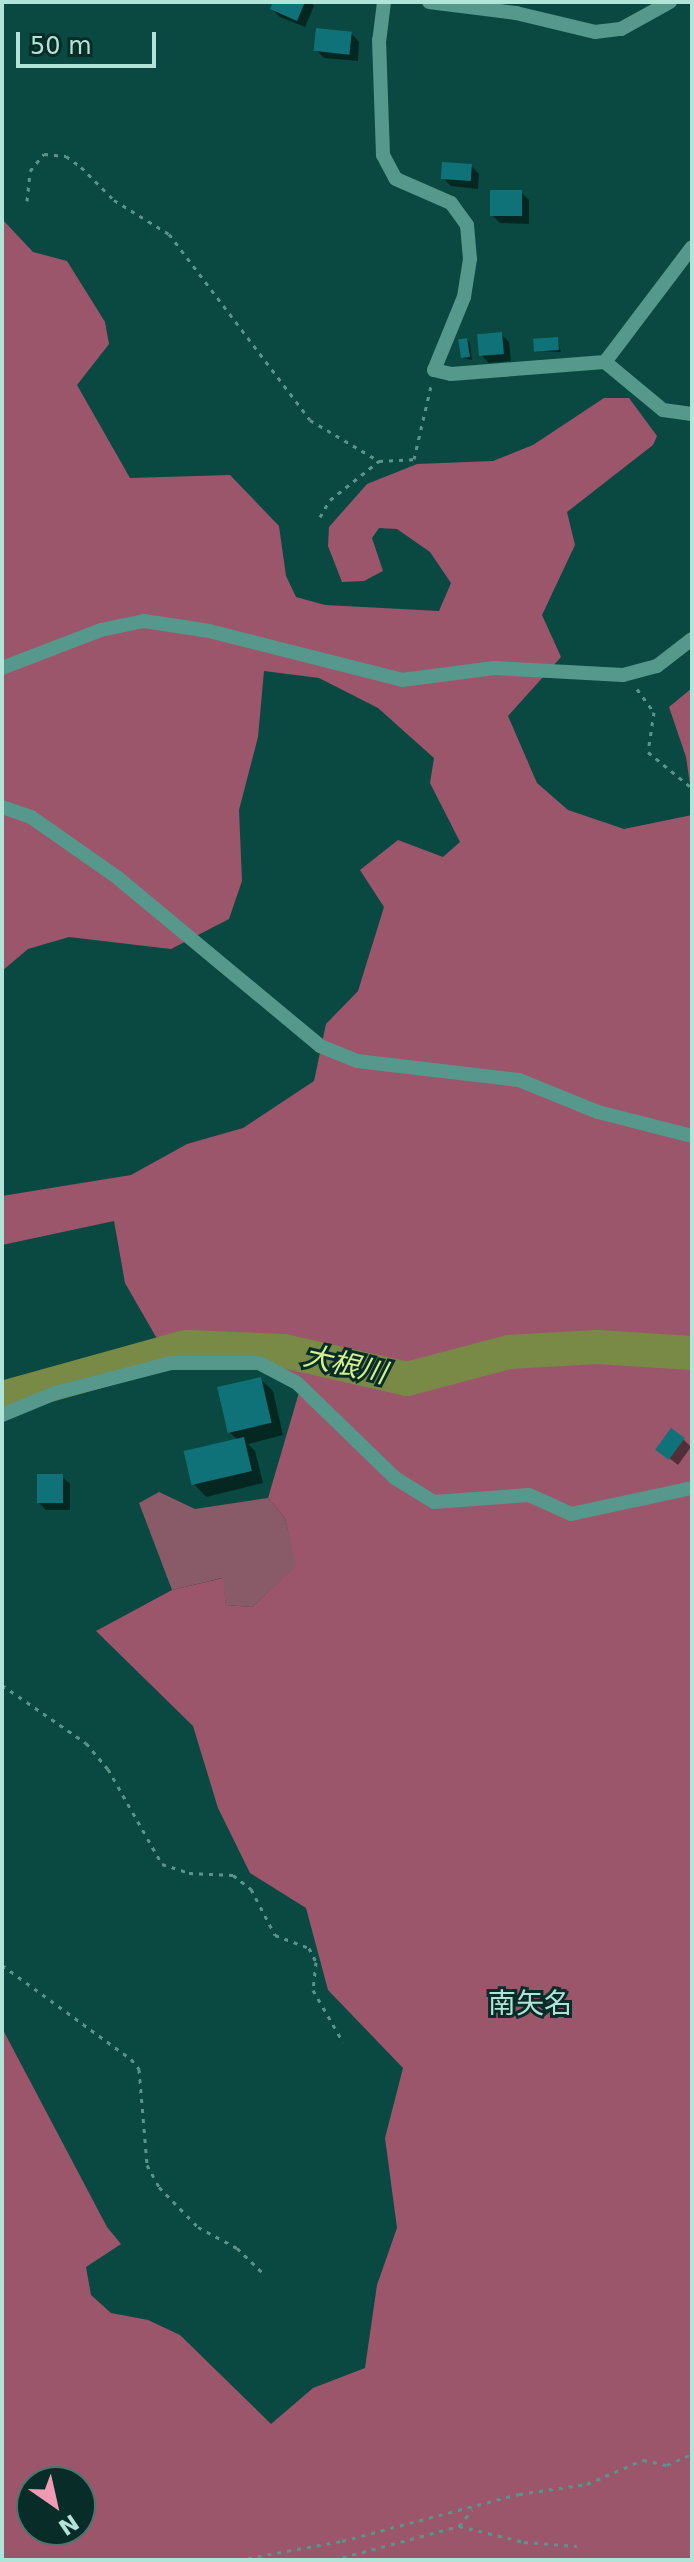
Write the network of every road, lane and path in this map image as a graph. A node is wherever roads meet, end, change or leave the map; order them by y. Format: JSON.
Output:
{"nodes":[{"id":1,"x":384,"y":2,"type":"edge"},
{"id":2,"x":429,"y":2,"type":"edge"},
{"id":3,"x":670,"y":2,"type":"edge"},
{"id":4,"x":27,"y":201,"type":"dead end"},
{"id":5,"x":692,"y":247,"type":"edge"},
{"id":6,"x":605,"y":362,"type":"junction"},
{"id":7,"x":434,"y":370,"type":"junction"},
{"id":8,"x":692,"y":414,"type":"edge"},
{"id":9,"x":379,"y":461,"type":"junction"},
{"id":10,"x":320,"y":517,"type":"dead end"},
{"id":11,"x":692,"y":639,"type":"edge"},
{"id":12,"x":2,"y":668,"type":"edge"},
{"id":13,"x":623,"y":675,"type":"junction"},
{"id":14,"x":692,"y":788,"type":"edge"},
{"id":15,"x":2,"y":807,"type":"edge"},
{"id":16,"x":692,"y":1136,"type":"edge"},
{"id":17,"x":2,"y":1415,"type":"edge"},
{"id":18,"x":692,"y":1488,"type":"edge"},
{"id":19,"x":2,"y":1685,"type":"edge"},
{"id":20,"x":2,"y":1965,"type":"edge"},
{"id":21,"x":343,"y":2042,"type":"dead end"},
{"id":22,"x":262,"y":2272,"type":"dead end"},
{"id":23,"x":692,"y":2454,"type":"edge"},
{"id":24,"x":472,"y":2509,"type":"junction"},
{"id":25,"x":459,"y":2526,"type":"junction"},
{"id":26,"x":577,"y":2546,"type":"dead end"},
{"id":27,"x":238,"y":2560,"type":"edge"},
{"id":28,"x":333,"y":2560,"type":"edge"}],
"edges":[{"from":1,"to":7,"type":"street"},
{"from":2,"to":3,"type":"street"},
{"from":4,"to":9,"type":"path"},
{"from":5,"to":6,"type":"street"},
{"from":6,"to":7,"type":"street"},
{"from":6,"to":8,"type":"street"},
{"from":7,"to":9,"type":"path"},
{"from":9,"to":10,"type":"path"},
{"from":11,"to":13,"type":"street"},
{"from":12,"to":13,"type":"street"},
{"from":13,"to":14,"type":"path"},
{"from":15,"to":16,"type":"street"},
{"from":17,"to":18,"type":"street"},
{"from":19,"to":21,"type":"path"},
{"from":20,"to":22,"type":"path"},
{"from":23,"to":24,"type":"path"},
{"from":24,"to":25,"type":"path"},
{"from":24,"to":27,"type":"path"},
{"from":25,"to":26,"type":"path"},
{"from":25,"to":28,"type":"path"}]}
